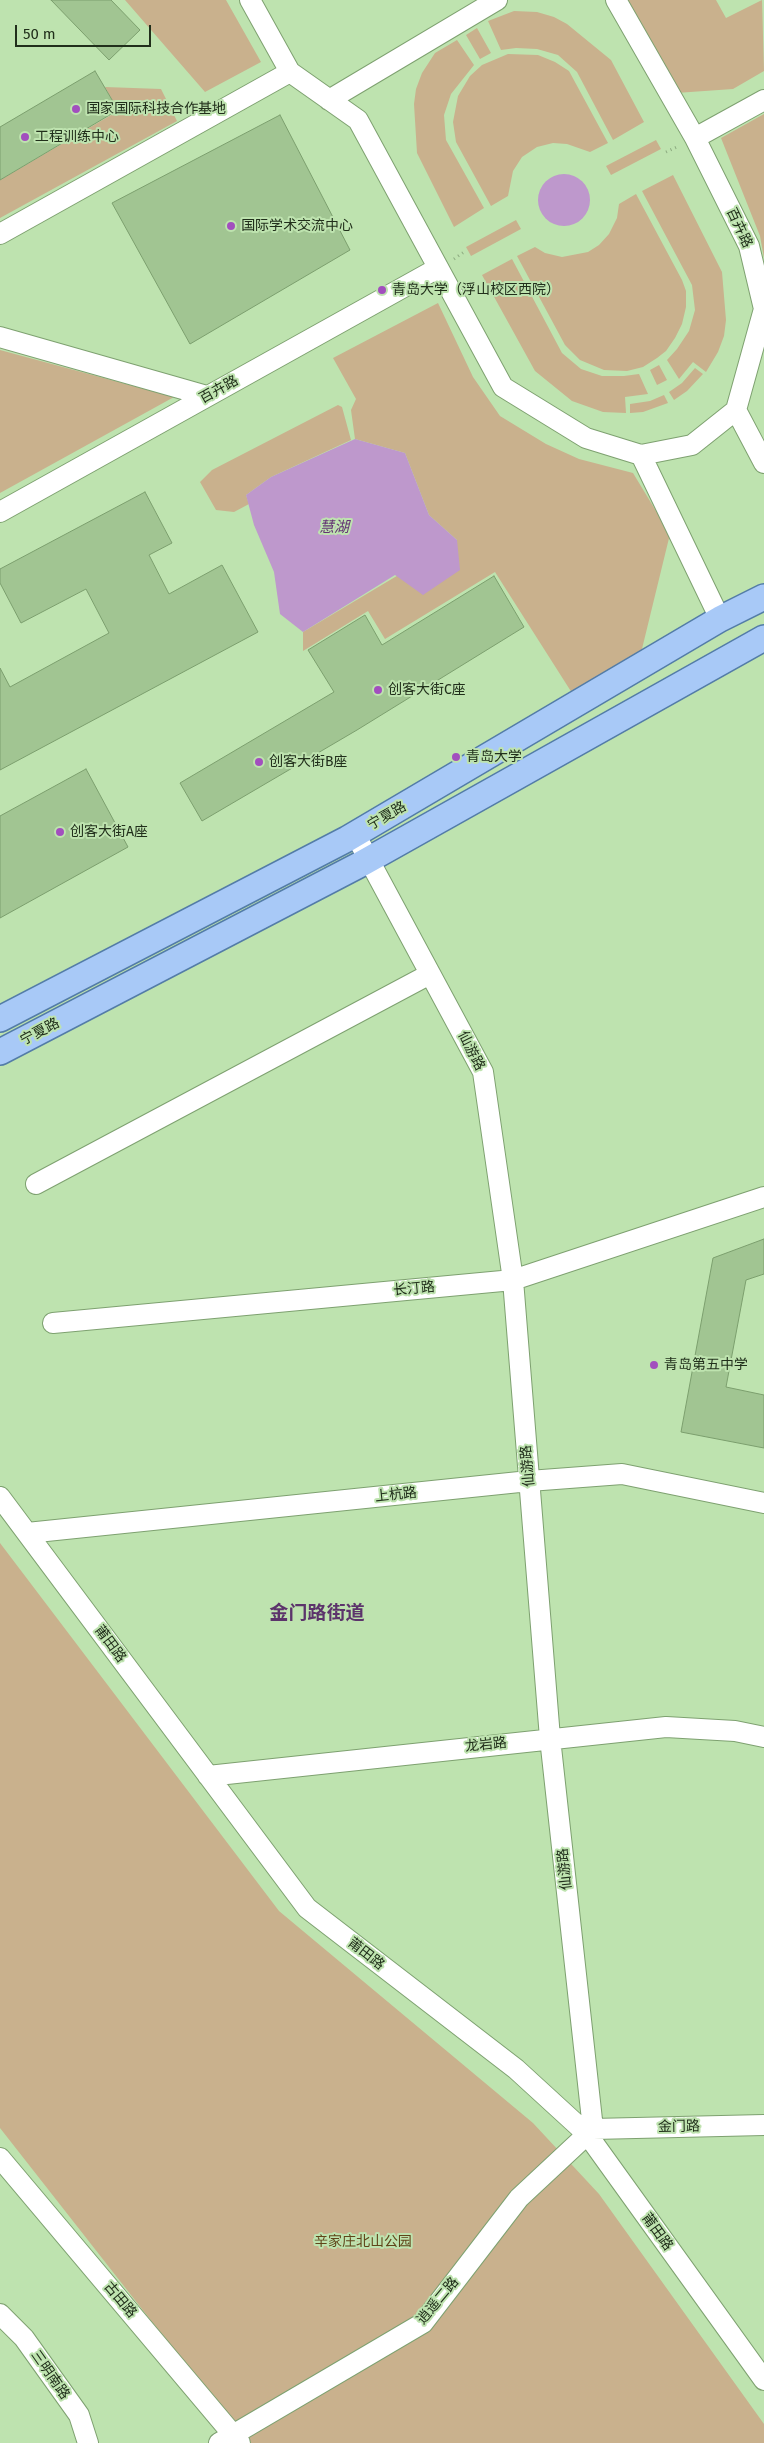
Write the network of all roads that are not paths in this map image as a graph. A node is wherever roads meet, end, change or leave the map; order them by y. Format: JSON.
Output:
{"nodes":[{"id":1,"x":250,"y":0,"type":"edge"},
{"id":2,"x":497,"y":0,"type":"edge"},
{"id":3,"x":616,"y":0,"type":"edge"},
{"id":4,"x":290,"y":72,"type":"junction"},
{"id":5,"x":329,"y":100,"type":"junction"},
{"id":6,"x":764,"y":100,"type":"edge"},
{"id":7,"x":695,"y":138,"type":"junction"},
{"id":8,"x":0,"y":234,"type":"edge"},
{"id":9,"x":438,"y":268,"type":"junction"},
{"id":10,"x":0,"y":337,"type":"edge"},
{"id":11,"x":207,"y":396,"type":"junction"},
{"id":12,"x":736,"y":410,"type":"junction"},
{"id":13,"x":641,"y":455,"type":"junction"},
{"id":14,"x":764,"y":462,"type":"edge"},
{"id":15,"x":0,"y":512,"type":"edge"},
{"id":16,"x":764,"y":598,"type":"edge"},
{"id":17,"x":720,"y":619,"type":"junction"},
{"id":18,"x":764,"y":638,"type":"edge"},
{"id":19,"x":355,"y":834,"type":"junction"},
{"id":20,"x":370,"y":859,"type":"junction"},
{"id":21,"x":430,"y":974,"type":"junction"},
{"id":22,"x":0,"y":1019,"type":"edge"},
{"id":23,"x":0,"y":1052,"type":"edge"},
{"id":24,"x":36,"y":1184,"type":"dead end"},
{"id":25,"x":764,"y":1197,"type":"edge"},
{"id":26,"x":513,"y":1280,"type":"junction"},
{"id":27,"x":53,"y":1323,"type":"dead end"},
{"id":28,"x":529,"y":1481,"type":"junction"},
{"id":29,"x":0,"y":1497,"type":"edge"},
{"id":30,"x":764,"y":1503,"type":"edge"},
{"id":31,"x":27,"y":1533,"type":"junction"},
{"id":32,"x":764,"y":1737,"type":"edge"},
{"id":33,"x":550,"y":1738,"type":"junction"},
{"id":34,"x":208,"y":1776,"type":"junction"},
{"id":35,"x":764,"y":2125,"type":"edge"},
{"id":36,"x":590,"y":2132,"type":"junction"},
{"id":37,"x":0,"y":2158,"type":"edge"},
{"id":38,"x":0,"y":2314,"type":"edge"},
{"id":39,"x":764,"y":2380,"type":"edge"},
{"id":40,"x":231,"y":2440,"type":"edge"},
{"id":41,"x":88,"y":2443,"type":"edge"}],
"edges":[{"from":1,"to":4,"type":"street"},
{"from":2,"to":5,"type":"street"},
{"from":3,"to":7,"type":"street","name":"百卉路"},
{"from":4,"to":5,"type":"street"},
{"from":4,"to":8,"type":"street"},
{"from":5,"to":9,"type":"street"},
{"from":6,"to":7,"type":"street"},
{"from":7,"to":12,"type":"street","name":"百卉路"},
{"from":9,"to":11,"type":"street","name":"百卉路"},
{"from":9,"to":13,"type":"street"},
{"from":10,"to":11,"type":"street"},
{"from":11,"to":15,"type":"street","name":"百卉路"},
{"from":12,"to":13,"type":"street"},
{"from":12,"to":14,"type":"street"},
{"from":13,"to":17,"type":"street"},
{"from":16,"to":17,"type":"main road","name":"宁夏路"},
{"from":17,"to":19,"type":"main road","name":"宁夏路"},
{"from":18,"to":20,"type":"main road","name":"宁夏路"},
{"from":19,"to":20,"type":"street","name":"仙游路"},
{"from":19,"to":22,"type":"main road","name":"宁夏路"},
{"from":20,"to":21,"type":"street","name":"仙游路"},
{"from":20,"to":23,"type":"main road","name":"宁夏路"},
{"from":21,"to":24,"type":"street"},
{"from":21,"to":26,"type":"street","name":"仙游路"},
{"from":25,"to":26,"type":"street","name":"长汀路"},
{"from":26,"to":27,"type":"street","name":"长汀路"},
{"from":26,"to":28,"type":"street","name":"仙游路"},
{"from":28,"to":30,"type":"street","name":"上杭路"},
{"from":28,"to":31,"type":"street","name":"上杭路"},
{"from":28,"to":33,"type":"street","name":"仙游路"},
{"from":29,"to":31,"type":"street","name":"莆田路"},
{"from":31,"to":34,"type":"street","name":"莆田路"},
{"from":32,"to":33,"type":"street","name":"龙岩路"},
{"from":33,"to":34,"type":"street","name":"龙岩路"},
{"from":33,"to":36,"type":"street","name":"仙游路"},
{"from":34,"to":36,"type":"street","name":"莆田路"},
{"from":35,"to":36,"type":"street","name":"金门路"},
{"from":36,"to":39,"type":"street","name":"莆田路"},
{"from":36,"to":40,"type":"street","name":"逍遥二路"},
{"from":37,"to":40,"type":"street","name":"古田路"},
{"from":38,"to":41,"type":"street","name":"三明南路"}]}
